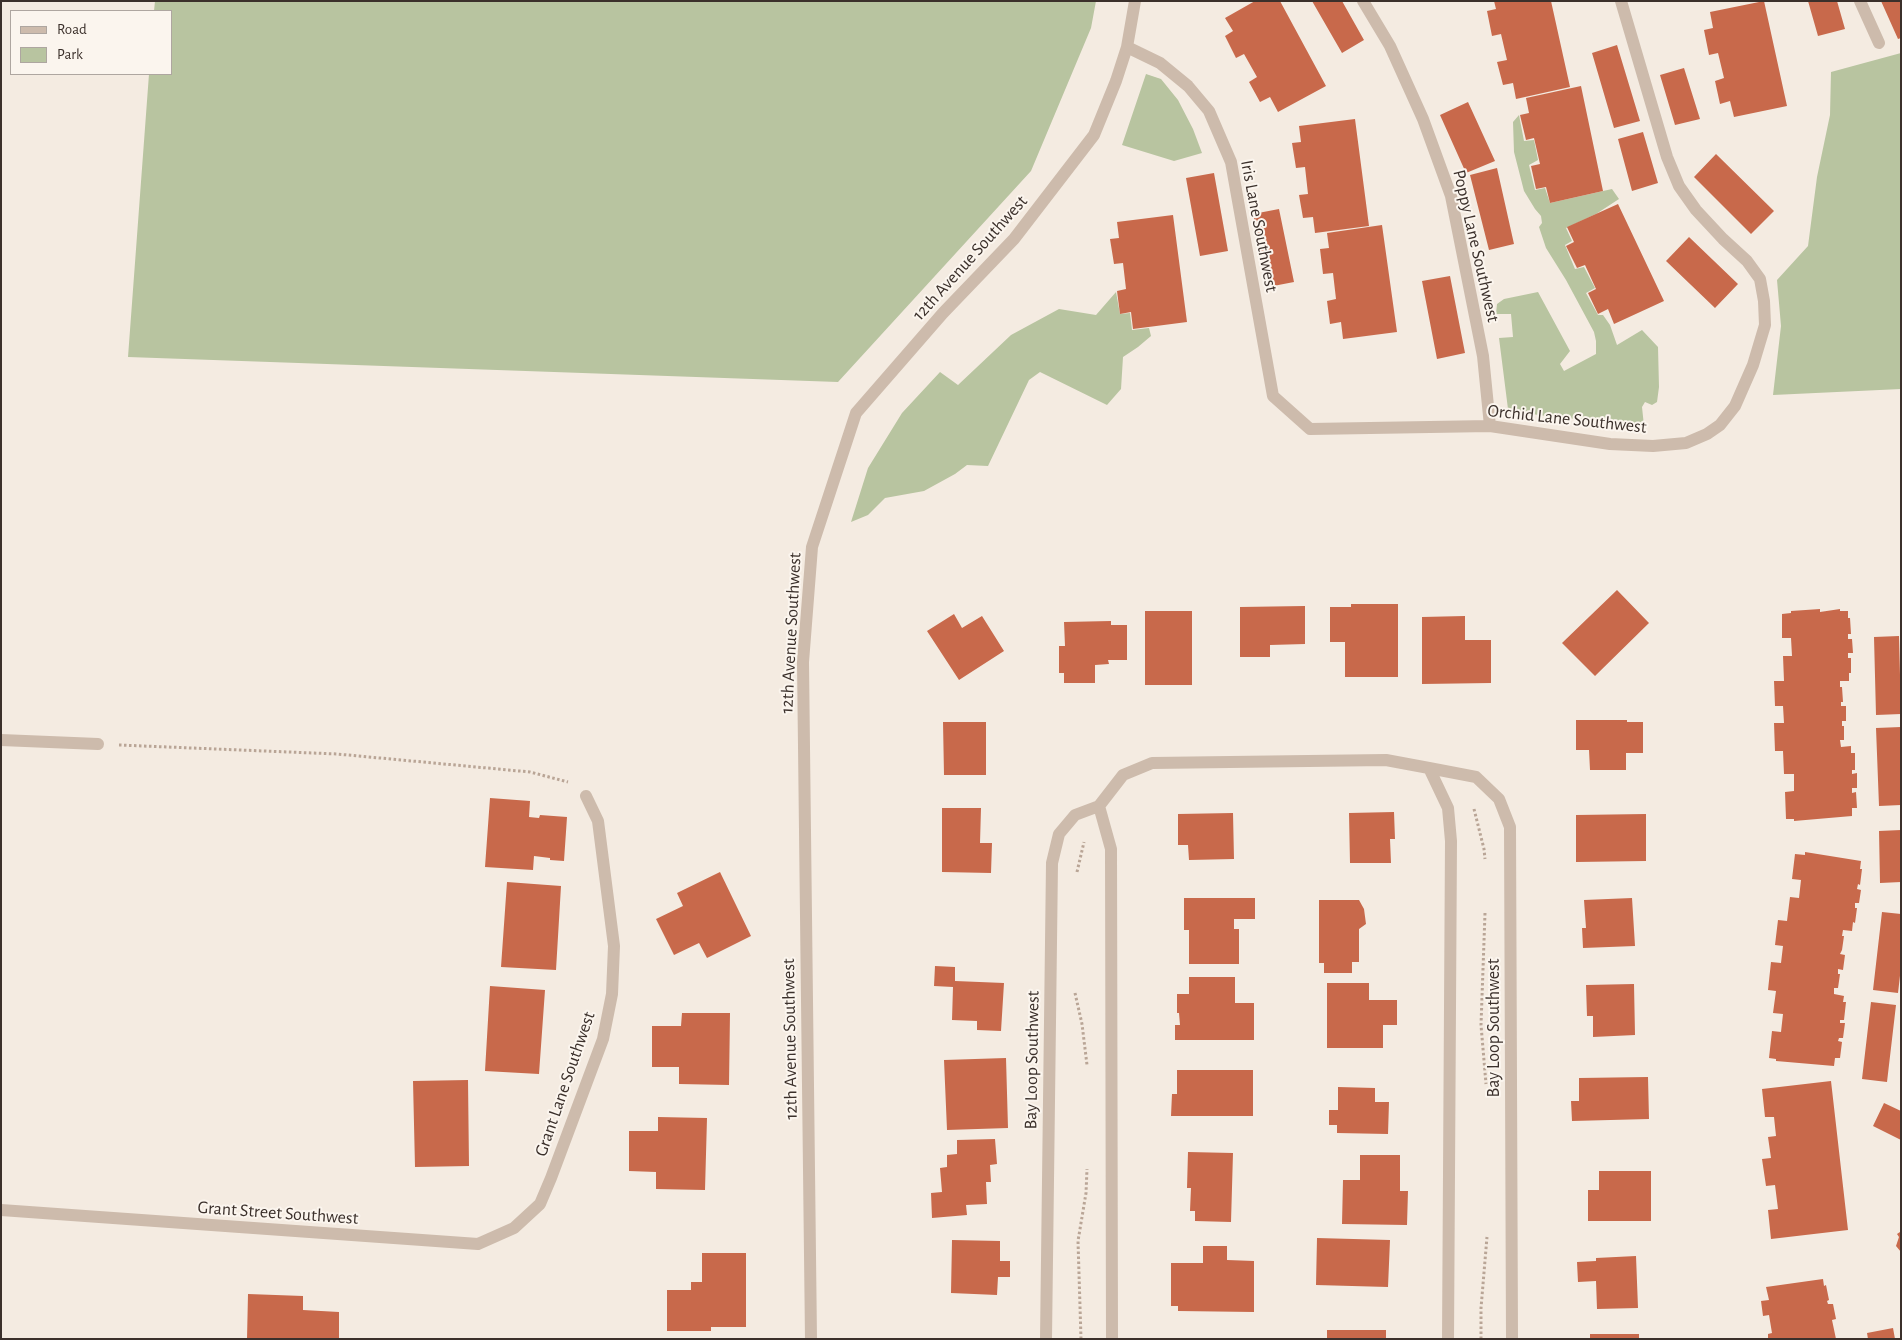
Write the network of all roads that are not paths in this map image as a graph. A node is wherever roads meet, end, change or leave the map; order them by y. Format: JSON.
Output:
{"nodes":[{"id":1,"x":1134,"y":1,"type":"edge"},
{"id":2,"x":1363,"y":1,"type":"edge"},
{"id":3,"x":1622,"y":1,"type":"edge"},
{"id":4,"x":1860,"y":1,"type":"edge"},
{"id":5,"x":1879,"y":42,"type":"dead end"},
{"id":6,"x":1127,"y":47,"type":"junction"},
{"id":7,"x":1273,"y":396,"type":"joint"},
{"id":8,"x":1490,"y":426,"type":"junction"},
{"id":9,"x":1,"y":740,"type":"edge"},
{"id":10,"x":98,"y":744,"type":"road end"},
{"id":11,"x":1429,"y":768,"type":"junction"},
{"id":12,"x":586,"y":796,"type":"road end"},
{"id":13,"x":1099,"y":806,"type":"junction"},
{"id":14,"x":540,"y":1204,"type":"joint"},
{"id":15,"x":1,"y":1210,"type":"edge"},
{"id":16,"x":811,"y":1339,"type":"edge"},
{"id":17,"x":1046,"y":1339,"type":"edge"},
{"id":18,"x":1112,"y":1339,"type":"edge"},
{"id":19,"x":1448,"y":1339,"type":"edge"},
{"id":20,"x":1512,"y":1339,"type":"edge"}],
"edges":[{"from":1,"to":6,"type":"street","name":"12th Avenue Southwest"},
{"from":2,"to":8,"type":"street","name":"Poppy Lane Southwest"},
{"from":3,"to":8,"type":"street","name":"Orchid Lane Southwest"},
{"from":4,"to":5,"type":"street"},
{"from":6,"to":7,"type":"street","name":"Iris Lane Southwest"},
{"from":6,"to":16,"type":"street","name":"12th Avenue Southwest"},
{"from":7,"to":8,"type":"street","name":"Orchid Lane Southwest"},
{"from":9,"to":10,"type":"street"},
{"from":11,"to":13,"type":"street","name":"Bay Loop Southwest"},
{"from":11,"to":19,"type":"street"},
{"from":11,"to":20,"type":"street","name":"Bay Loop Southwest"},
{"from":12,"to":14,"type":"street","name":"Grant Lane Southwest"},
{"from":13,"to":17,"type":"street","name":"Bay Loop Southwest"},
{"from":13,"to":18,"type":"street"},
{"from":14,"to":15,"type":"street","name":"Grant Street Southwest"}]}
